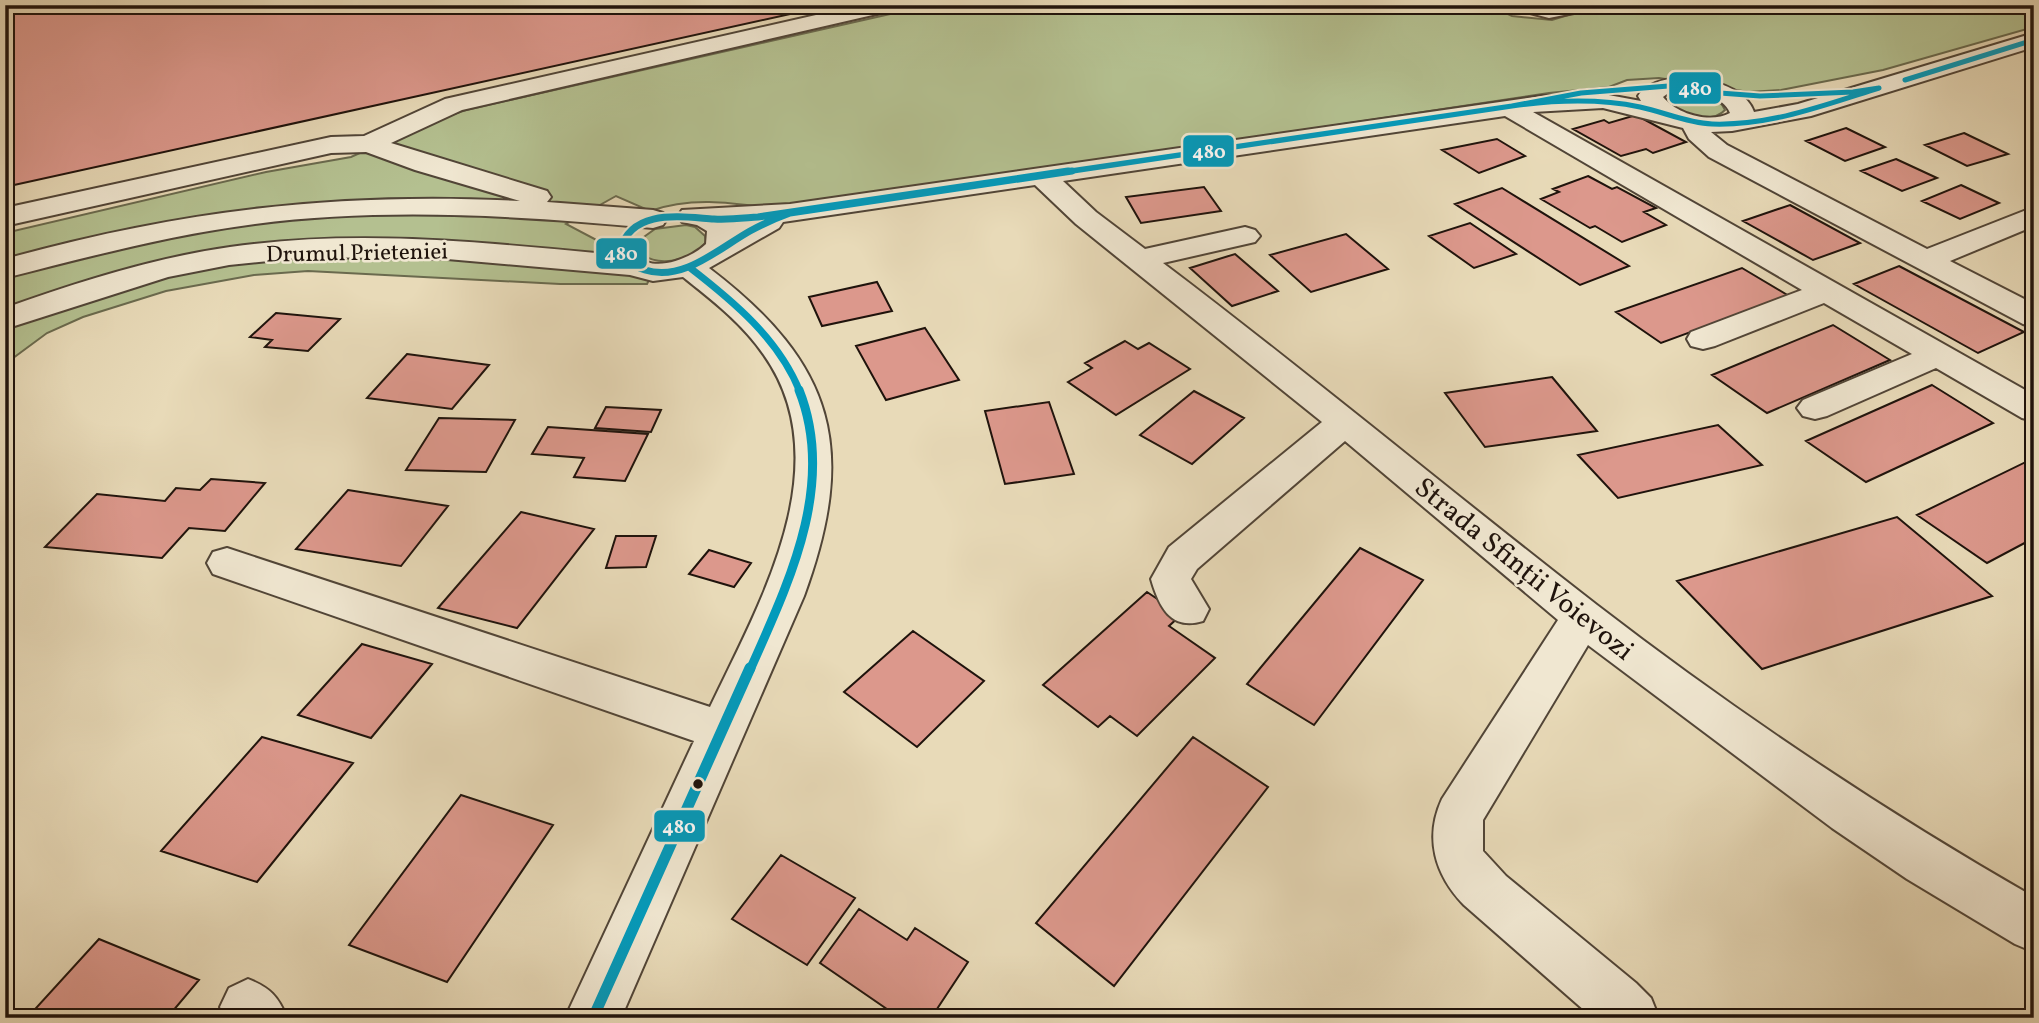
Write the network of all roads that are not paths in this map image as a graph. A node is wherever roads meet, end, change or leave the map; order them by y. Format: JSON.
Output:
{"nodes":[{"id":1,"x":890,"y":5,"type":"edge"},
{"id":2,"x":1527,"y":5,"type":"edge"},
{"id":3,"x":1581,"y":5,"type":"edge"},
{"id":4,"x":2034,"y":40,"type":"edge"},
{"id":5,"x":1660,"y":87,"type":"junction"},
{"id":6,"x":1880,"y":88,"type":"junction"},
{"id":7,"x":1720,"y":93,"type":"junction"},
{"id":8,"x":1516,"y":106,"type":"junction"},
{"id":9,"x":1666,"y":114,"type":"junction"},
{"id":10,"x":1695,"y":123,"type":"junction"},
{"id":11,"x":1732,"y":123,"type":"junction"},
{"id":12,"x":369,"y":144,"type":"junction"},
{"id":13,"x":1041,"y":176,"type":"junction"},
{"id":14,"x":568,"y":212,"type":"junction"},
{"id":15,"x":790,"y":213,"type":"junction"},
{"id":16,"x":2034,"y":216,"type":"edge"},
{"id":17,"x":5,"y":217,"type":"edge"},
{"id":18,"x":653,"y":219,"type":"junction"},
{"id":19,"x":708,"y":219,"type":"junction"},
{"id":20,"x":1245,"y":236,"type":"dead end"},
{"id":21,"x":703,"y":259,"type":"junction"},
{"id":22,"x":1139,"y":259,"type":"junction"},
{"id":23,"x":1925,"y":260,"type":"junction"},
{"id":24,"x":632,"y":266,"type":"junction"},
{"id":25,"x":5,"y":269,"type":"edge"},
{"id":26,"x":1826,"y":291,"type":"junction"},
{"id":27,"x":2034,"y":317,"type":"edge"},
{"id":28,"x":5,"y":319,"type":"edge"},
{"id":29,"x":1703,"y":339,"type":"dead end"},
{"id":30,"x":1937,"y":355,"type":"junction"},
{"id":31,"x":1815,"y":408,"type":"dead end"},
{"id":32,"x":2034,"y":410,"type":"edge"},
{"id":33,"x":1345,"y":422,"type":"junction"},
{"id":34,"x":227,"y":563,"type":"dead end"},
{"id":35,"x":1188,"y":609,"type":"dead end"},
{"id":36,"x":1583,"y":617,"type":"junction"},
{"id":37,"x":723,"y":731,"type":"junction"},
{"id":38,"x":2034,"y":926,"type":"edge"},
{"id":39,"x":593,"y":1018,"type":"edge"},
{"id":40,"x":1631,"y":1018,"type":"edge"}],
"edges":[{"from":1,"to":12,"type":"street"},
{"from":2,"to":3,"type":"street"},
{"from":4,"to":6,"type":"street"},
{"from":5,"to":7,"type":"street"},
{"from":5,"to":8,"type":"street"},
{"from":5,"to":9,"type":"street"},
{"from":6,"to":7,"type":"street"},
{"from":6,"to":11,"type":"street"},
{"from":7,"to":11,"type":"street"},
{"from":8,"to":9,"type":"street"},
{"from":8,"to":13,"type":"street"},
{"from":8,"to":26,"type":"street"},
{"from":9,"to":10,"type":"street"},
{"from":10,"to":11,"type":"street"},
{"from":10,"to":23,"type":"street"},
{"from":12,"to":14,"type":"street"},
{"from":12,"to":17,"type":"street"},
{"from":13,"to":15,"type":"street"},
{"from":13,"to":22,"type":"street","name":"Strada Sfinții Voievozi"},
{"from":14,"to":18,"type":"street"},
{"from":14,"to":25,"type":"street"},
{"from":15,"to":19,"type":"street"},
{"from":15,"to":21,"type":"street"},
{"from":16,"to":23,"type":"street"},
{"from":18,"to":19,"type":"street"},
{"from":18,"to":24,"type":"street"},
{"from":19,"to":21,"type":"street"},
{"from":20,"to":22,"type":"street"},
{"from":21,"to":24,"type":"street","name":"Drumul Prieteniei"},
{"from":21,"to":37,"type":"street"},
{"from":22,"to":33,"type":"street","name":"Strada Sfinții Voievozi"},
{"from":23,"to":27,"type":"street"},
{"from":24,"to":28,"type":"street","name":"Drumul Prieteniei"},
{"from":26,"to":29,"type":"street"},
{"from":26,"to":30,"type":"street"},
{"from":30,"to":31,"type":"street"},
{"from":30,"to":32,"type":"street"},
{"from":33,"to":35,"type":"street"},
{"from":33,"to":36,"type":"street","name":"Strada Sfinții Voievozi"},
{"from":34,"to":37,"type":"street"},
{"from":36,"to":38,"type":"street","name":"Strada Sfinții Voievozi"},
{"from":36,"to":40,"type":"street"},
{"from":37,"to":39,"type":"street"}]}
